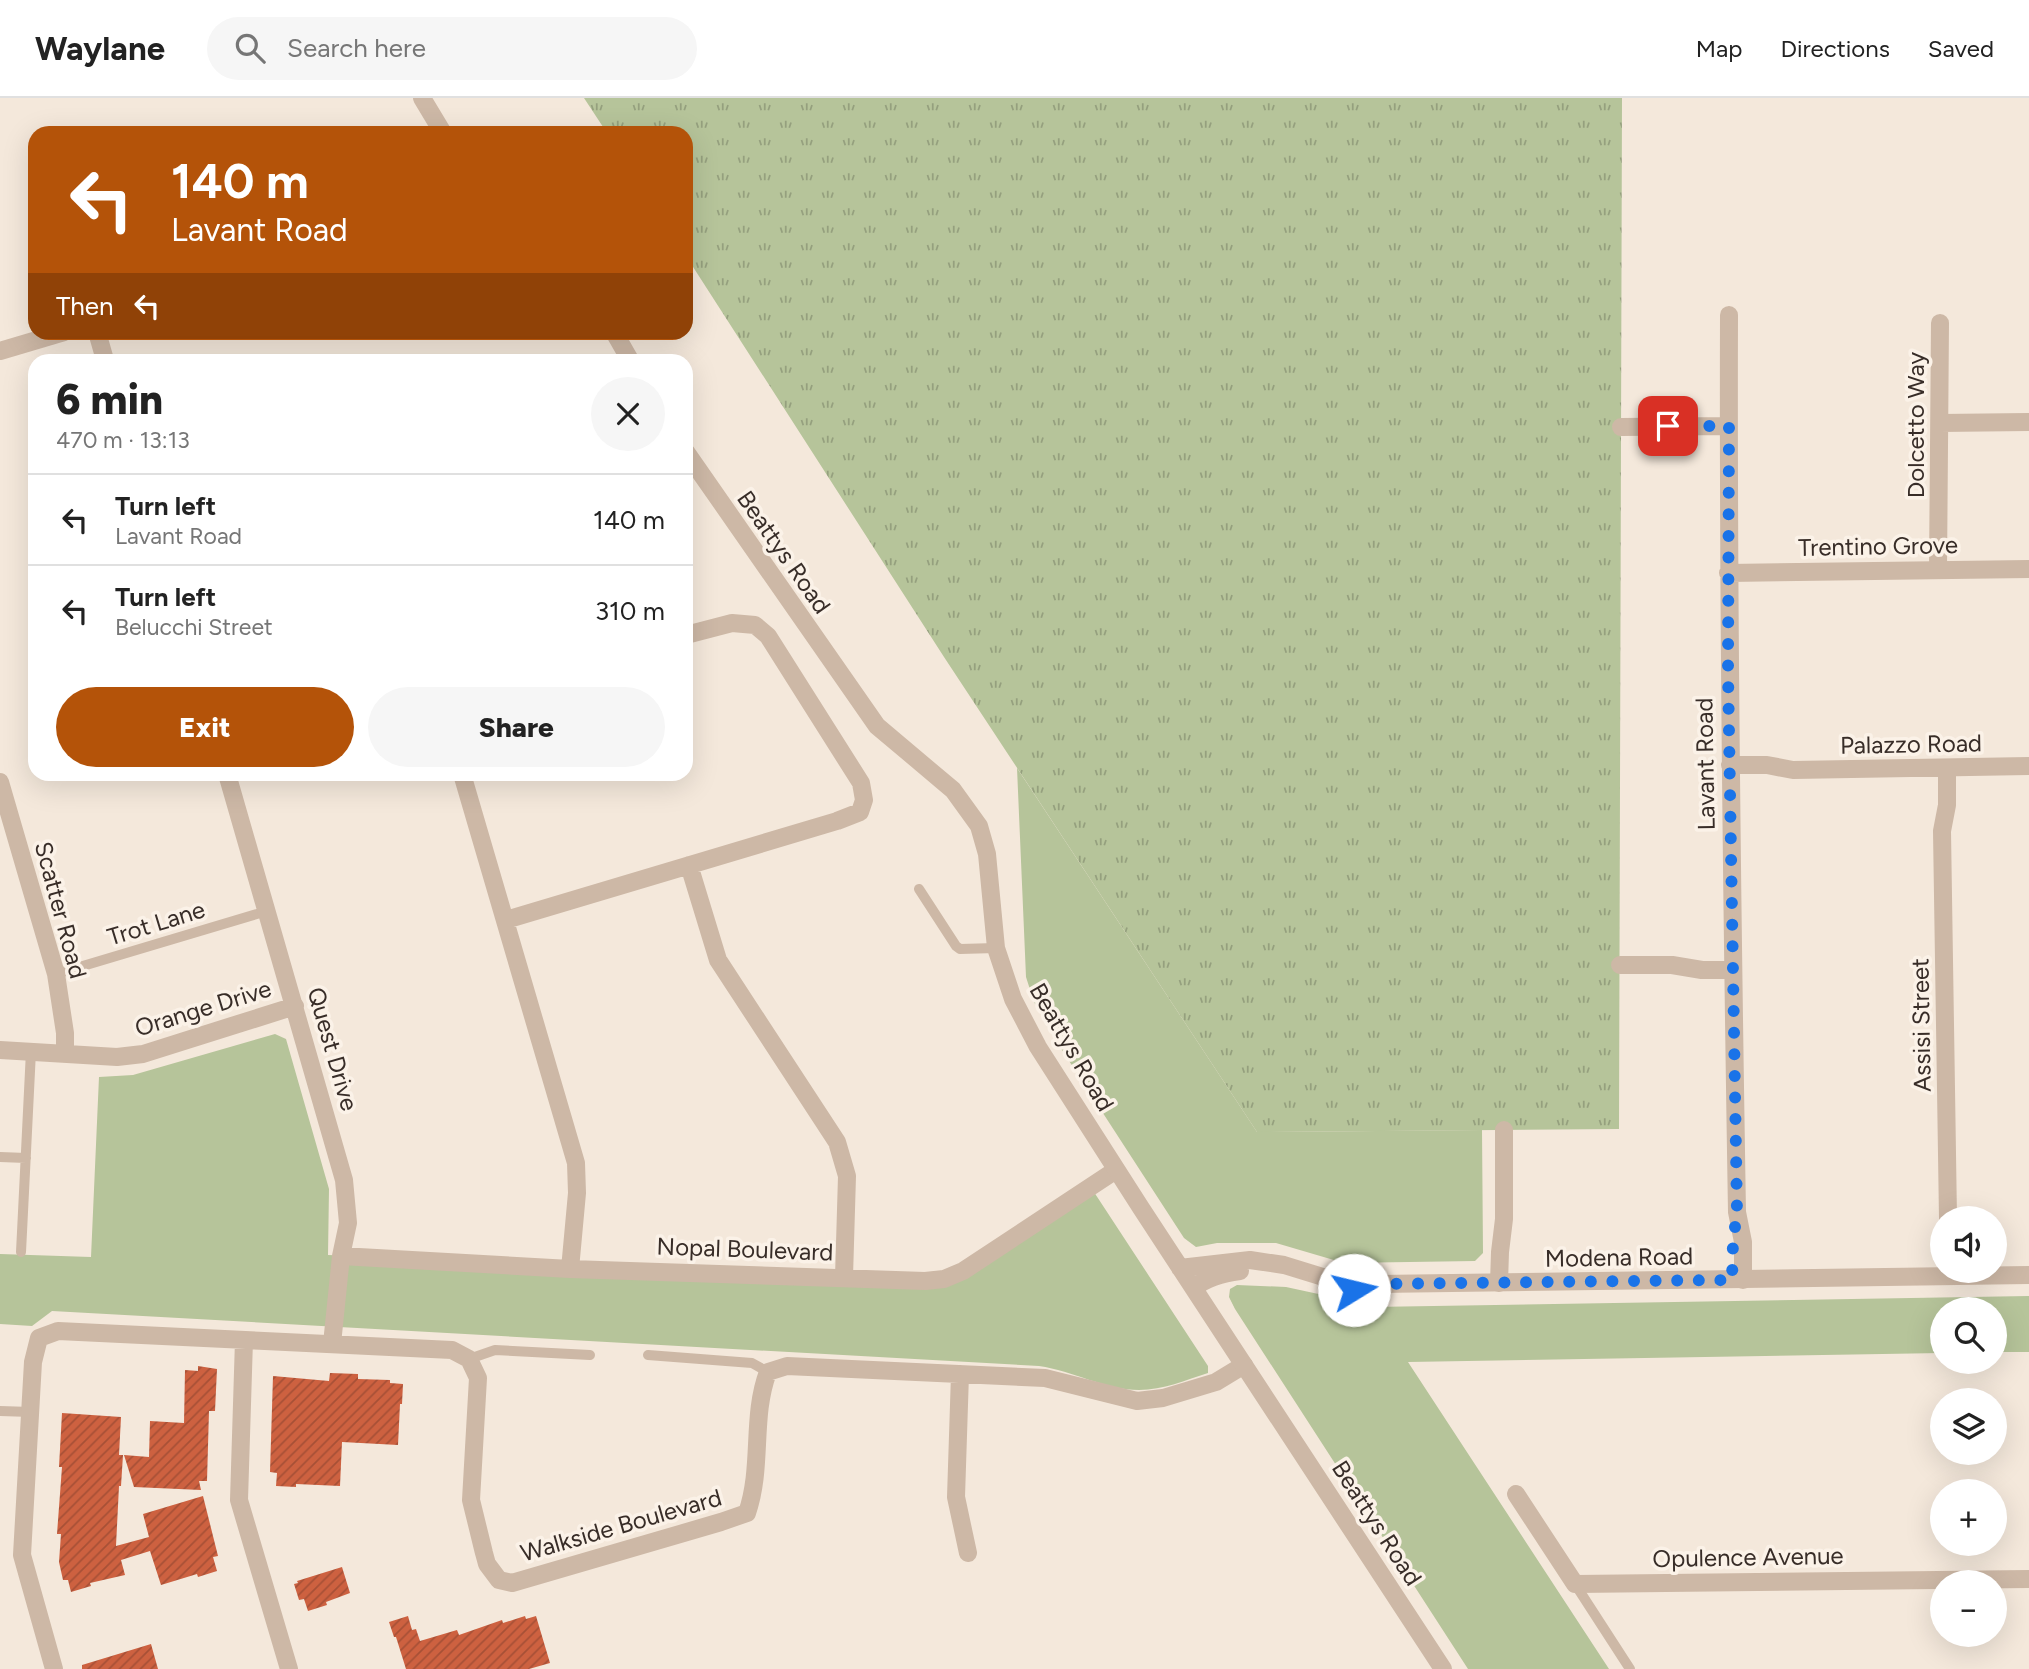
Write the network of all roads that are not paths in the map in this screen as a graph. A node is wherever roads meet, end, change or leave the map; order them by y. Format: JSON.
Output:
{"nodes":[{"id":1,"x":422,"y":98,"type":"edge"},
{"id":2,"x":439,"y":126,"type":"edge"},
{"id":3,"x":1729,"y":315,"type":"dead end"},
{"id":4,"x":1940,"y":323,"type":"dead end"},
{"id":5,"x":37,"y":340,"type":"edge"},
{"id":6,"x":0,"y":351,"type":"edge"},
{"id":7,"x":2029,"y":422,"type":"edge"},
{"id":8,"x":1940,"y":423,"type":"junction"},
{"id":9,"x":1729,"y":426,"type":"junction"},
{"id":10,"x":1621,"y":427,"type":"dead end"},
{"id":11,"x":693,"y":462,"type":"edge"},
{"id":12,"x":2029,"y":569,"type":"edge"},
{"id":13,"x":1938,"y":570,"type":"junction"},
{"id":14,"x":1727,"y":573,"type":"junction"},
{"id":15,"x":693,"y":633,"type":"edge"},
{"id":16,"x":2029,"y":766,"type":"edge"},
{"id":17,"x":1941,"y":768,"type":"junction"},
{"id":18,"x":1730,"y":771,"type":"junction"},
{"id":19,"x":229,"y":781,"type":"edge"},
{"id":20,"x":464,"y":781,"type":"edge"},
{"id":21,"x":0,"y":782,"type":"edge"},
{"id":22,"x":689,"y":865,"type":"junction"},
{"id":23,"x":919,"y":889,"type":"dead end"},
{"id":24,"x":267,"y":911,"type":"junction"},
{"id":25,"x":506,"y":920,"type":"junction"},
{"id":26,"x":996,"y":948,"type":"junction"},
{"id":27,"x":1733,"y":964,"type":"junction"},
{"id":28,"x":1620,"y":965,"type":"dead end"},
{"id":29,"x":56,"y":974,"type":"junction"},
{"id":30,"x":295,"y":1006,"type":"junction"},
{"id":31,"x":0,"y":1050,"type":"edge"},
{"id":32,"x":31,"y":1051,"type":"junction"},
{"id":33,"x":65,"y":1053,"type":"junction"},
{"id":34,"x":1504,"y":1130,"type":"dead end"},
{"id":35,"x":0,"y":1157,"type":"edge"},
{"id":36,"x":26,"y":1158,"type":"junction"},
{"id":37,"x":1116,"y":1170,"type":"junction"},
{"id":38,"x":1948,"y":1206,"type":"edge"},
{"id":39,"x":21,"y":1252,"type":"dead end"},
{"id":40,"x":341,"y":1256,"type":"junction"},
{"id":41,"x":1180,"y":1268,"type":"junction"},
{"id":42,"x":570,"y":1269,"type":"junction"},
{"id":43,"x":1930,"y":1274,"type":"edge"},
{"id":44,"x":2007,"y":1274,"type":"edge"},
{"id":45,"x":2029,"y":1275,"type":"edge"},
{"id":46,"x":844,"y":1277,"type":"junction"},
{"id":47,"x":1738,"y":1280,"type":"junction"},
{"id":48,"x":1505,"y":1283,"type":"junction"},
{"id":49,"x":1377,"y":1284,"type":"junction"},
{"id":50,"x":1194,"y":1288,"type":"junction"},
{"id":51,"x":244,"y":1340,"type":"junction"},
{"id":52,"x":332,"y":1344,"type":"junction"},
{"id":53,"x":590,"y":1355,"type":"dead end"},
{"id":54,"x":648,"y":1355,"type":"dead end"},
{"id":55,"x":469,"y":1359,"type":"junction"},
{"id":56,"x":1244,"y":1366,"type":"junction"},
{"id":57,"x":768,"y":1372,"type":"junction"},
{"id":58,"x":960,"y":1374,"type":"junction"},
{"id":59,"x":0,"y":1411,"type":"edge"},
{"id":60,"x":30,"y":1412,"type":"junction"},
{"id":61,"x":1516,"y":1494,"type":"dead end"},
{"id":62,"x":968,"y":1553,"type":"dead end"},
{"id":63,"x":2029,"y":1579,"type":"edge"},
{"id":64,"x":1575,"y":1584,"type":"junction"},
{"id":65,"x":54,"y":1669,"type":"edge"},
{"id":66,"x":289,"y":1669,"type":"edge"},
{"id":67,"x":1443,"y":1669,"type":"edge"},
{"id":68,"x":1630,"y":1669,"type":"edge"}],
"edges":[{"from":1,"to":2,"type":"street"},
{"from":3,"to":9,"type":"street","name":"Lavant Road"},
{"from":4,"to":8,"type":"street","name":"Dolcetto Way"},
{"from":5,"to":6,"type":"street"},
{"from":7,"to":8,"type":"street"},
{"from":8,"to":13,"type":"street","name":"Dolcetto Way"},
{"from":9,"to":10,"type":"street"},
{"from":9,"to":14,"type":"street","name":"Lavant Road"},
{"from":11,"to":26,"type":"street","name":"Beattys Road"},
{"from":12,"to":13,"type":"street","name":"Trentino Grove"},
{"from":13,"to":14,"type":"street","name":"Trentino Grove"},
{"from":14,"to":18,"type":"street","name":"Lavant Road"},
{"from":15,"to":22,"type":"street"},
{"from":16,"to":17,"type":"street","name":"Palazzo Road"},
{"from":17,"to":18,"type":"street","name":"Palazzo Road"},
{"from":17,"to":38,"type":"street","name":"Assisi Street"},
{"from":18,"to":27,"type":"street","name":"Lavant Road"},
{"from":19,"to":24,"type":"street","name":"Quest Drive"},
{"from":20,"to":25,"type":"street"},
{"from":21,"to":29,"type":"street","name":"Scatter Road"},
{"from":22,"to":25,"type":"street"},
{"from":22,"to":46,"type":"street"},
{"from":23,"to":26,"type":"lane"},
{"from":24,"to":29,"type":"lane","name":"Trot Lane"},
{"from":24,"to":30,"type":"street","name":"Quest Drive"},
{"from":25,"to":42,"type":"street"},
{"from":26,"to":37,"type":"street","name":"Beattys Road"},
{"from":27,"to":28,"type":"street"},
{"from":27,"to":47,"type":"street","name":"Lavant Road"},
{"from":29,"to":33,"type":"street","name":"Scatter Road"},
{"from":30,"to":33,"type":"street","name":"Orange Drive"},
{"from":30,"to":40,"type":"street","name":"Quest Drive"},
{"from":31,"to":32,"type":"street","name":"Orange Drive"},
{"from":32,"to":33,"type":"street","name":"Orange Drive"},
{"from":32,"to":36,"type":"lane"},
{"from":34,"to":48,"type":"street"},
{"from":35,"to":36,"type":"lane"},
{"from":36,"to":39,"type":"lane"},
{"from":37,"to":41,"type":"street","name":"Beattys Road"},
{"from":37,"to":46,"type":"street","name":"Nopal Boulevard"},
{"from":40,"to":42,"type":"street","name":"Nopal Boulevard"},
{"from":40,"to":52,"type":"street","name":"Quest Drive"},
{"from":41,"to":49,"type":"street","name":"Modena Road"},
{"from":41,"to":50,"type":"street","name":"Beattys Road"},
{"from":42,"to":46,"type":"street","name":"Nopal Boulevard"},
{"from":43,"to":47,"type":"street","name":"Modena Road"},
{"from":44,"to":45,"type":"street","name":"Modena Road"},
{"from":47,"to":48,"type":"street","name":"Modena Road"},
{"from":48,"to":49,"type":"street","name":"Modena Road"},
{"from":49,"to":50,"type":"street","name":"Modena Road"},
{"from":50,"to":56,"type":"street","name":"Beattys Road"},
{"from":51,"to":52,"type":"street"},
{"from":51,"to":60,"type":"street"},
{"from":51,"to":66,"type":"street"},
{"from":52,"to":55,"type":"street"},
{"from":53,"to":55,"type":"lane"},
{"from":54,"to":57,"type":"lane"},
{"from":55,"to":57,"type":"street","name":"Walkside Boulevard"},
{"from":56,"to":58,"type":"street"},
{"from":56,"to":67,"type":"street","name":"Beattys Road"},
{"from":57,"to":58,"type":"street"},
{"from":58,"to":62,"type":"street"},
{"from":59,"to":60,"type":"lane"},
{"from":60,"to":65,"type":"street"},
{"from":61,"to":64,"type":"street"},
{"from":63,"to":64,"type":"street","name":"Opulence Avenue"},
{"from":64,"to":68,"type":"lane"}]}
